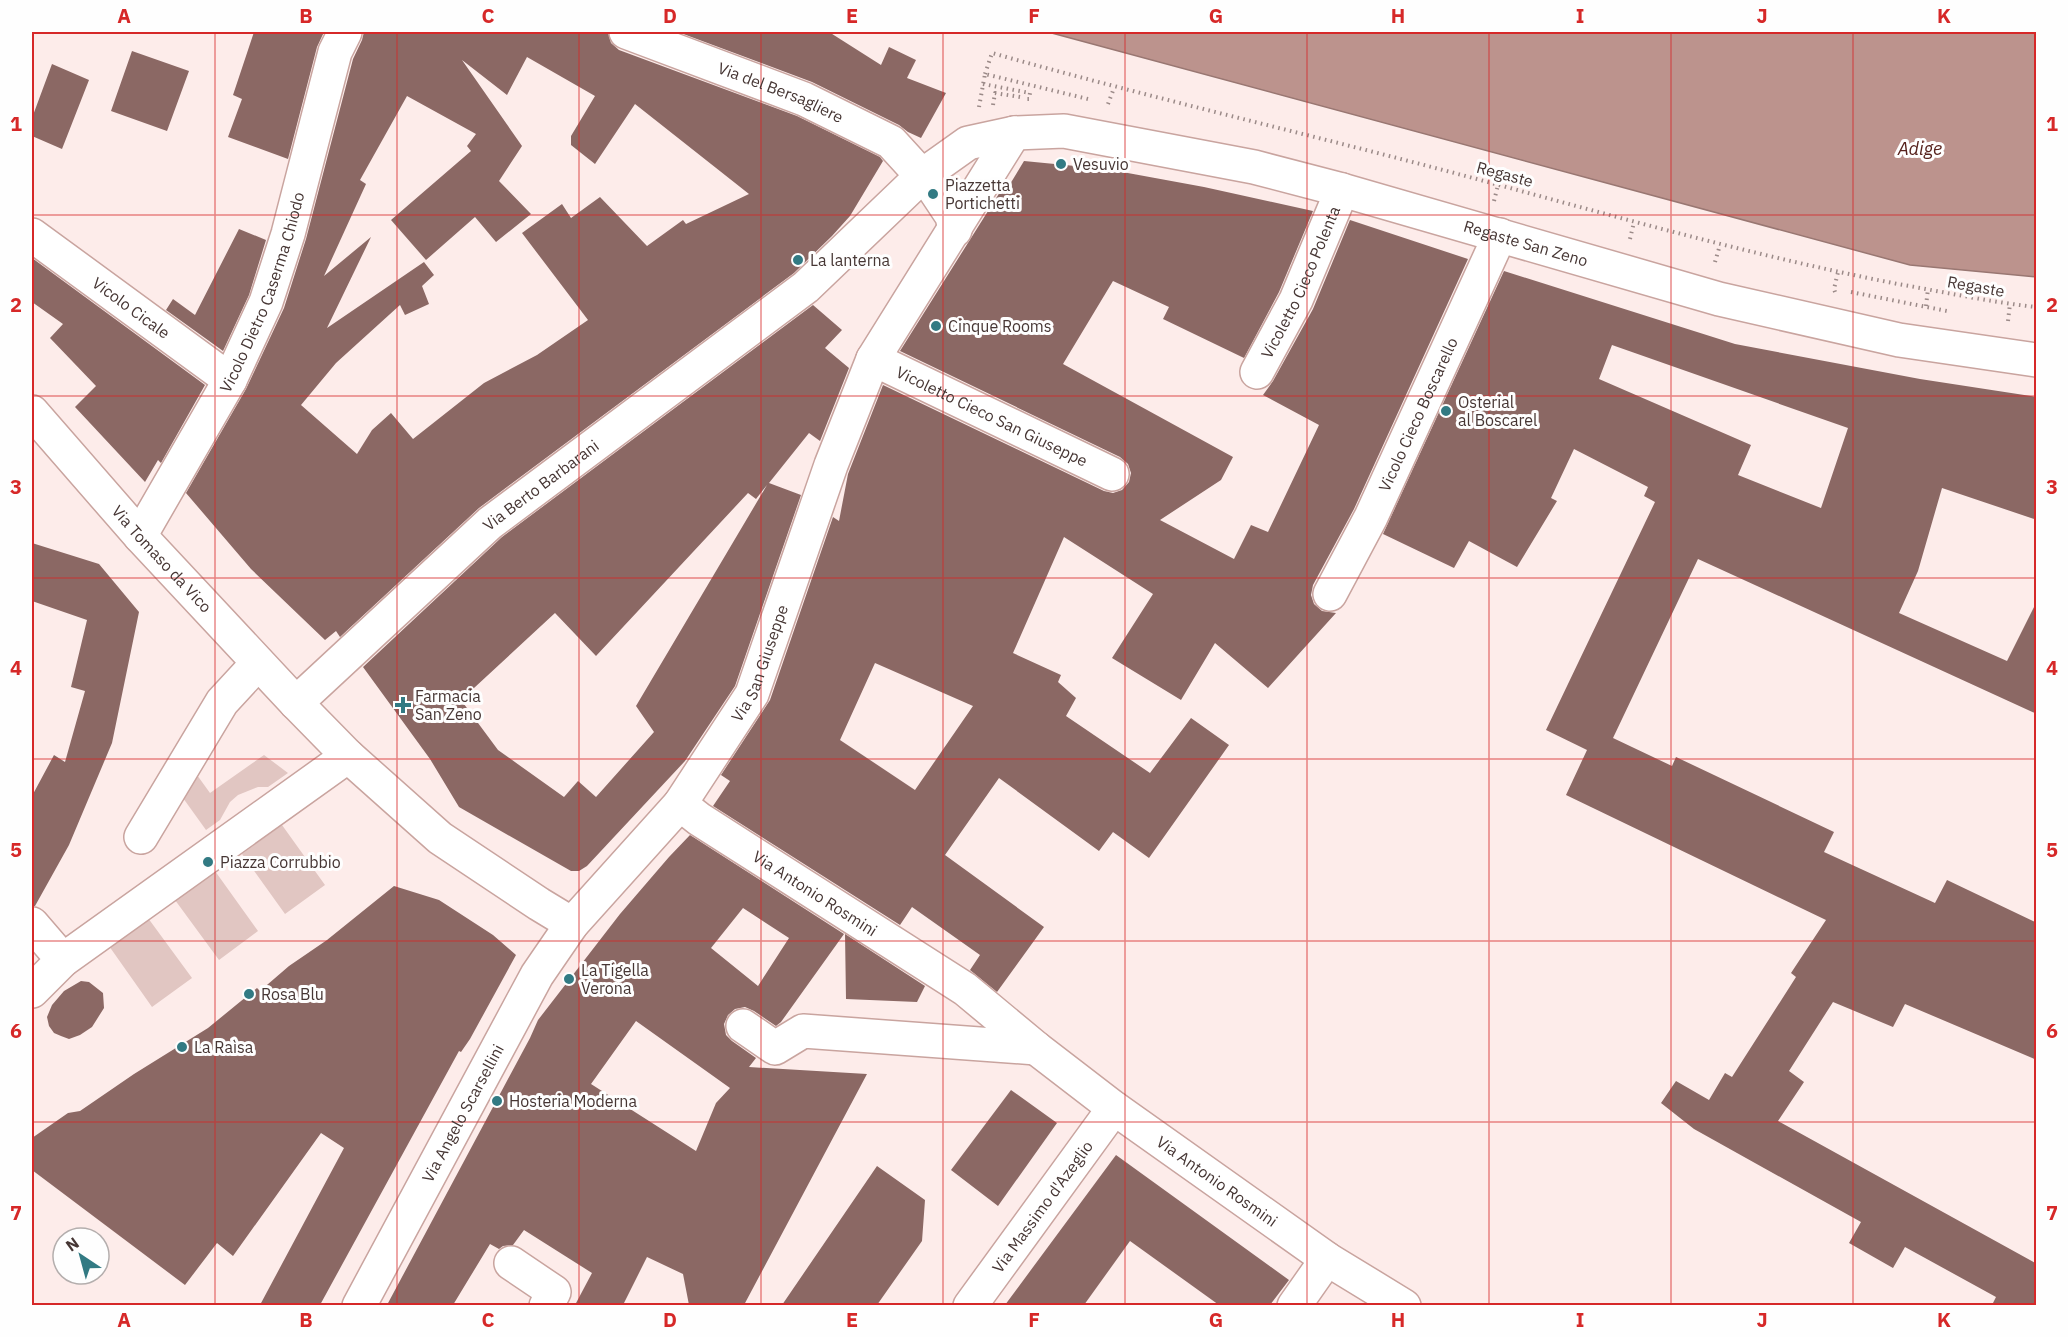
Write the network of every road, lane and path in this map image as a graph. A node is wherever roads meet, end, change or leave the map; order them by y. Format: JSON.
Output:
{"nodes":[{"id":1,"x":345,"y":32,"type":"edge"},
{"id":2,"x":626,"y":32,"type":"edge"},
{"id":3,"x":985,"y":74,"type":"dead end"},
{"id":4,"x":1113,"y":88,"type":"junction"},
{"id":5,"x":1108,"y":104,"type":"dead end"},
{"id":6,"x":1201,"y":109,"type":"junction"},
{"id":7,"x":977,"y":117,"type":"dead end"},
{"id":8,"x":1199,"y":117,"type":"dead end"},
{"id":9,"x":1003,"y":124,"type":"junction"},
{"id":10,"x":1341,"y":142,"type":"junction"},
{"id":11,"x":1339,"y":151,"type":"dead end"},
{"id":12,"x":923,"y":175,"type":"junction"},
{"id":13,"x":1498,"y":185,"type":"junction"},
{"id":14,"x":1342,"y":190,"type":"junction"},
{"id":15,"x":1493,"y":201,"type":"dead end"},
{"id":16,"x":1634,"y":222,"type":"junction"},
{"id":17,"x":956,"y":230,"type":"junction"},
{"id":18,"x":32,"y":235,"type":"edge"},
{"id":19,"x":1500,"y":235,"type":"junction"},
{"id":20,"x":1630,"y":239,"type":"dead end"},
{"id":21,"x":1720,"y":245,"type":"junction"},
{"id":22,"x":1715,"y":262,"type":"dead end"},
{"id":23,"x":1838,"y":272,"type":"junction"},
{"id":24,"x":1834,"y":289,"type":"dead end"},
{"id":25,"x":1928,"y":289,"type":"junction"},
{"id":26,"x":2010,"y":304,"type":"junction"},
{"id":27,"x":1926,"y":306,"type":"dead end"},
{"id":28,"x":2037,"y":306,"type":"edge"},
{"id":29,"x":2008,"y":321,"type":"dead end"},
{"id":30,"x":873,"y":359,"type":"junction"},
{"id":31,"x":2037,"y":360,"type":"edge"},
{"id":32,"x":1257,"y":372,"type":"dead end"},
{"id":33,"x":230,"y":380,"type":"junction"},
{"id":34,"x":32,"y":412,"type":"edge"},
{"id":35,"x":1112,"y":474,"type":"dead end"},
{"id":36,"x":140,"y":536,"type":"junction"},
{"id":37,"x":1330,"y":594,"type":"dead end"},
{"id":38,"x":258,"y":663,"type":"junction"},
{"id":39,"x":296,"y":703,"type":"junction"},
{"id":40,"x":348,"y":756,"type":"junction"},
{"id":41,"x":680,"y":804,"type":"junction"},
{"id":42,"x":141,"y":837,"type":"dead end"},
{"id":43,"x":32,"y":924,"type":"edge"},
{"id":44,"x":572,"y":924,"type":"junction"},
{"id":45,"x":63,"y":960,"type":"junction"},
{"id":46,"x":32,"y":991,"type":"edge"},
{"id":47,"x":743,"y":1026,"type":"dead end"},
{"id":48,"x":1036,"y":1048,"type":"junction"},
{"id":49,"x":1114,"y":1108,"type":"junction"},
{"id":50,"x":1327,"y":1258,"type":"junction"},
{"id":51,"x":511,"y":1263,"type":"dead end"},
{"id":52,"x":359,"y":1305,"type":"edge"},
{"id":53,"x":546,"y":1305,"type":"edge"},
{"id":54,"x":970,"y":1305,"type":"edge"},
{"id":55,"x":1294,"y":1305,"type":"edge"},
{"id":56,"x":1404,"y":1305,"type":"edge"}],
"edges":[{"from":1,"to":33,"type":"street","name":"Vicolo Dietro Caserma Chiodo"},
{"from":2,"to":12,"type":"street","name":"Via del Bersagliere"},
{"from":3,"to":4,"type":"path","name":"Regaste"},
{"from":4,"to":5,"type":"path"},
{"from":4,"to":6,"type":"path","name":"Regaste"},
{"from":6,"to":8,"type":"path"},
{"from":6,"to":10,"type":"path","name":"Regaste"},
{"from":7,"to":9,"type":"path"},
{"from":9,"to":12,"type":"street"},
{"from":9,"to":14,"type":"street","name":"Regaste San Zeno"},
{"from":9,"to":17,"type":"street"},
{"from":10,"to":11,"type":"path"},
{"from":10,"to":13,"type":"path","name":"Regaste"},
{"from":12,"to":17,"type":"street"},
{"from":12,"to":39,"type":"street","name":"Via Berto Barbarani"},
{"from":13,"to":15,"type":"path"},
{"from":13,"to":16,"type":"path","name":"Regaste"},
{"from":14,"to":19,"type":"street","name":"Regaste San Zeno"},
{"from":14,"to":32,"type":"street","name":"Vicoletto Cieco Polenta"},
{"from":16,"to":20,"type":"path"},
{"from":16,"to":21,"type":"path","name":"Regaste"},
{"from":17,"to":30,"type":"street"},
{"from":18,"to":33,"type":"street","name":"Vicolo Cicale"},
{"from":19,"to":31,"type":"street","name":"Regaste San Zeno"},
{"from":19,"to":37,"type":"street","name":"Vicolo Cieco Boscarello"},
{"from":21,"to":22,"type":"path"},
{"from":21,"to":23,"type":"path","name":"Regaste"},
{"from":23,"to":24,"type":"path"},
{"from":23,"to":25,"type":"path","name":"Regaste"},
{"from":25,"to":26,"type":"path","name":"Regaste"},
{"from":25,"to":27,"type":"path"},
{"from":26,"to":28,"type":"path","name":"Regaste"},
{"from":26,"to":29,"type":"path"},
{"from":30,"to":35,"type":"street","name":"Vicoletto Cieco San Giuseppe"},
{"from":30,"to":41,"type":"street","name":"Via San Giuseppe"},
{"from":33,"to":36,"type":"street","name":"Vicolo Dietro Caserma Chiodo"},
{"from":34,"to":36,"type":"street","name":"Via Tomaso da Vico"},
{"from":36,"to":38,"type":"street","name":"Via Tomaso da Vico"},
{"from":38,"to":39,"type":"street","name":"Via Tomaso da Vico"},
{"from":38,"to":42,"type":"street"},
{"from":39,"to":40,"type":"street"},
{"from":40,"to":44,"type":"street"},
{"from":40,"to":45,"type":"street"},
{"from":41,"to":44,"type":"street","name":"Via San Giuseppe"},
{"from":41,"to":48,"type":"street","name":"Via Antonio Rosmini"},
{"from":43,"to":45,"type":"street"},
{"from":44,"to":52,"type":"street","name":"Via Angelo Scarsellini"},
{"from":45,"to":46,"type":"street"},
{"from":47,"to":48,"type":"street"},
{"from":48,"to":49,"type":"street","name":"Via Antonio Rosmini"},
{"from":49,"to":50,"type":"street","name":"Via Antonio Rosmini"},
{"from":49,"to":54,"type":"street","name":"Via Massimo d'Azeglio"},
{"from":50,"to":55,"type":"street"},
{"from":50,"to":56,"type":"street","name":"Via Antonio Rosmini"},
{"from":51,"to":53,"type":"street"}]}
